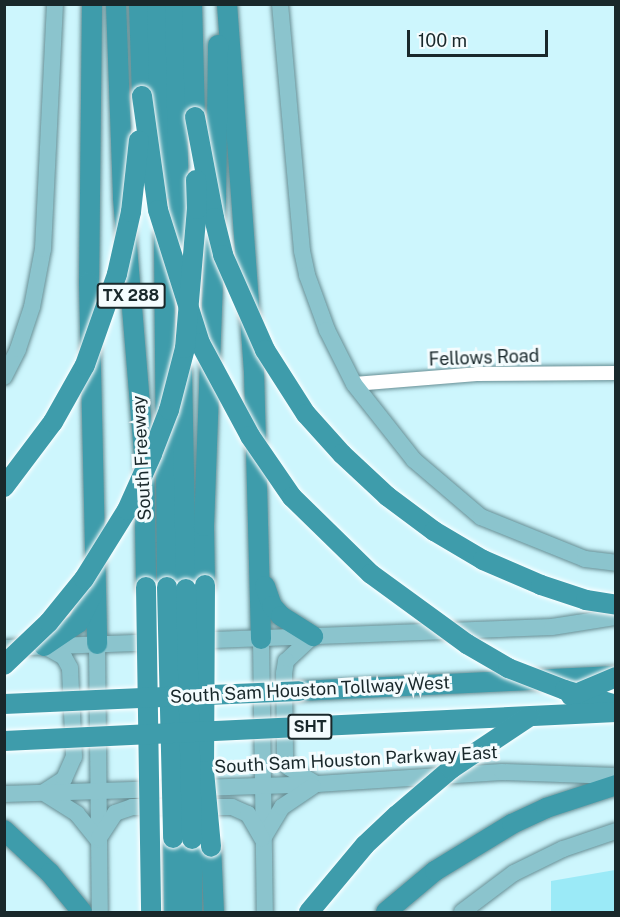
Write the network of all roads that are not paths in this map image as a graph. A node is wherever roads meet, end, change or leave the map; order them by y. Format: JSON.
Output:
{"nodes":[{"id":1,"x":55,"y":4,"type":"edge"},
{"id":2,"x":92,"y":4,"type":"edge"},
{"id":3,"x":116,"y":4,"type":"edge"},
{"id":4,"x":139,"y":4,"type":"edge"},
{"id":5,"x":157,"y":4,"type":"edge"},
{"id":6,"x":175,"y":4,"type":"edge"},
{"id":7,"x":192,"y":4,"type":"edge"},
{"id":8,"x":218,"y":4,"type":"edge"},
{"id":9,"x":227,"y":4,"type":"edge"},
{"id":10,"x":280,"y":4,"type":"edge"},
{"id":11,"x":142,"y":96,"type":"junction"},
{"id":12,"x":195,"y":117,"type":"junction"},
{"id":13,"x":615,"y":373,"type":"edge"},
{"id":14,"x":4,"y":377,"type":"edge"},
{"id":15,"x":354,"y":384,"type":"junction"},
{"id":16,"x":4,"y":488,"type":"edge"},
{"id":17,"x":615,"y":563,"type":"edge"},
{"id":18,"x":259,"y":568,"type":"junction"},
{"id":19,"x":186,"y":587,"type":"junction"},
{"id":20,"x":95,"y":591,"type":"junction"},
{"id":21,"x":615,"y":605,"type":"edge"},
{"id":22,"x":615,"y":617,"type":"edge"},
{"id":23,"x":313,"y":636,"type":"junction"},
{"id":24,"x":261,"y":639,"type":"junction"},
{"id":25,"x":97,"y":644,"type":"junction"},
{"id":26,"x":44,"y":646,"type":"junction"},
{"id":27,"x":4,"y":648,"type":"edge"},
{"id":28,"x":4,"y":665,"type":"edge"},
{"id":29,"x":615,"y":676,"type":"edge"},
{"id":30,"x":299,"y":690,"type":"junction"},
{"id":31,"x":4,"y":693,"type":"edge"},
{"id":32,"x":4,"y":704,"type":"edge"},
{"id":33,"x":615,"y":705,"type":"edge"},
{"id":34,"x":615,"y":712,"type":"edge"},
{"id":35,"x":4,"y":741,"type":"edge"},
{"id":36,"x":615,"y":776,"type":"edge"},
{"id":37,"x":317,"y":784,"type":"junction"},
{"id":38,"x":615,"y":785,"type":"edge"},
{"id":39,"x":263,"y":786,"type":"junction"},
{"id":40,"x":99,"y":790,"type":"junction"},
{"id":41,"x":44,"y":793,"type":"junction"},
{"id":42,"x":4,"y":794,"type":"edge"},
{"id":43,"x":4,"y":830,"type":"edge"},
{"id":44,"x":615,"y":831,"type":"edge"},
{"id":45,"x":182,"y":838,"type":"junction"},
{"id":46,"x":263,"y":839,"type":"junction"},
{"id":47,"x":98,"y":840,"type":"junction"},
{"id":48,"x":82,"y":912,"type":"edge"},
{"id":49,"x":100,"y":912,"type":"edge"},
{"id":50,"x":151,"y":912,"type":"edge"},
{"id":51,"x":174,"y":912,"type":"edge"},
{"id":52,"x":192,"y":912,"type":"edge"},
{"id":53,"x":214,"y":912,"type":"edge"},
{"id":54,"x":265,"y":912,"type":"edge"},
{"id":55,"x":309,"y":912,"type":"edge"},
{"id":56,"x":386,"y":912,"type":"edge"},
{"id":57,"x":462,"y":912,"type":"edge"}],
"edges":[{"from":1,"to":14,"type":"main road"},
{"from":2,"to":20,"type":"highway"},
{"from":3,"to":50,"type":"highway","name":"South Freeway","number":"TX 288","bridge":true},
{"from":4,"to":11,"type":"highway"},
{"from":5,"to":19,"type":"highway"},
{"from":6,"to":19,"type":"highway"},
{"from":7,"to":12,"type":"highway"},
{"from":8,"to":19,"type":"highway"},
{"from":9,"to":18,"type":"highway"},
{"from":10,"to":15,"type":"main road"},
{"from":11,"to":16,"type":"highway","bridge":true},
{"from":11,"to":33,"type":"highway","bridge":true},
{"from":12,"to":21,"type":"highway","bridge":true},
{"from":12,"to":28,"type":"highway","bridge":true},
{"from":13,"to":15,"type":"street","name":"Fellows Road"},
{"from":15,"to":17,"type":"main road"},
{"from":18,"to":23,"type":"highway"},
{"from":18,"to":24,"type":"highway"},
{"from":19,"to":45,"type":"highway","bridge":true},
{"from":19,"to":53,"type":"highway","bridge":true},
{"from":20,"to":25,"type":"highway"},
{"from":20,"to":26,"type":"highway"},
{"from":22,"to":23,"type":"main road"},
{"from":23,"to":24,"type":"main road"},
{"from":23,"to":37,"type":"main road"},
{"from":24,"to":25,"type":"main road"},
{"from":24,"to":39,"type":"main road"},
{"from":25,"to":26,"type":"main road"},
{"from":25,"to":40,"type":"main road"},
{"from":26,"to":27,"type":"main road"},
{"from":26,"to":41,"type":"main road"},
{"from":29,"to":30,"type":"highway","name":"South Sam Houston Tollway West","number":"SHT","bridge":true},
{"from":29,"to":55,"type":"highway","bridge":true},
{"from":30,"to":31,"type":"highway","bridge":true},
{"from":30,"to":32,"type":"highway","name":"South Sam Houston Tollway West","number":"SHT","bridge":true},
{"from":34,"to":35,"type":"highway","name":"South Sam Houston Tollway West","number":"SHT","bridge":true},
{"from":36,"to":37,"type":"main road","name":"South Sam Houston Parkway East"},
{"from":37,"to":39,"type":"main road","name":"South Sam Houston Parkway East"},
{"from":37,"to":46,"type":"main road"},
{"from":38,"to":56,"type":"highway"},
{"from":39,"to":40,"type":"main road","name":"South Sam Houston Parkway East"},
{"from":39,"to":46,"type":"main road"},
{"from":40,"to":41,"type":"main road","name":"South Sam Houston Parkway East"},
{"from":40,"to":47,"type":"main road"},
{"from":41,"to":42,"type":"main road","name":"South Sam Houston Parkway East"},
{"from":41,"to":47,"type":"main road"},
{"from":43,"to":48,"type":"highway"},
{"from":44,"to":57,"type":"main road"},
{"from":45,"to":51,"type":"highway"},
{"from":45,"to":52,"type":"highway"},
{"from":46,"to":47,"type":"main road"},
{"from":46,"to":54,"type":"main road"},
{"from":47,"to":49,"type":"main road"}]}
